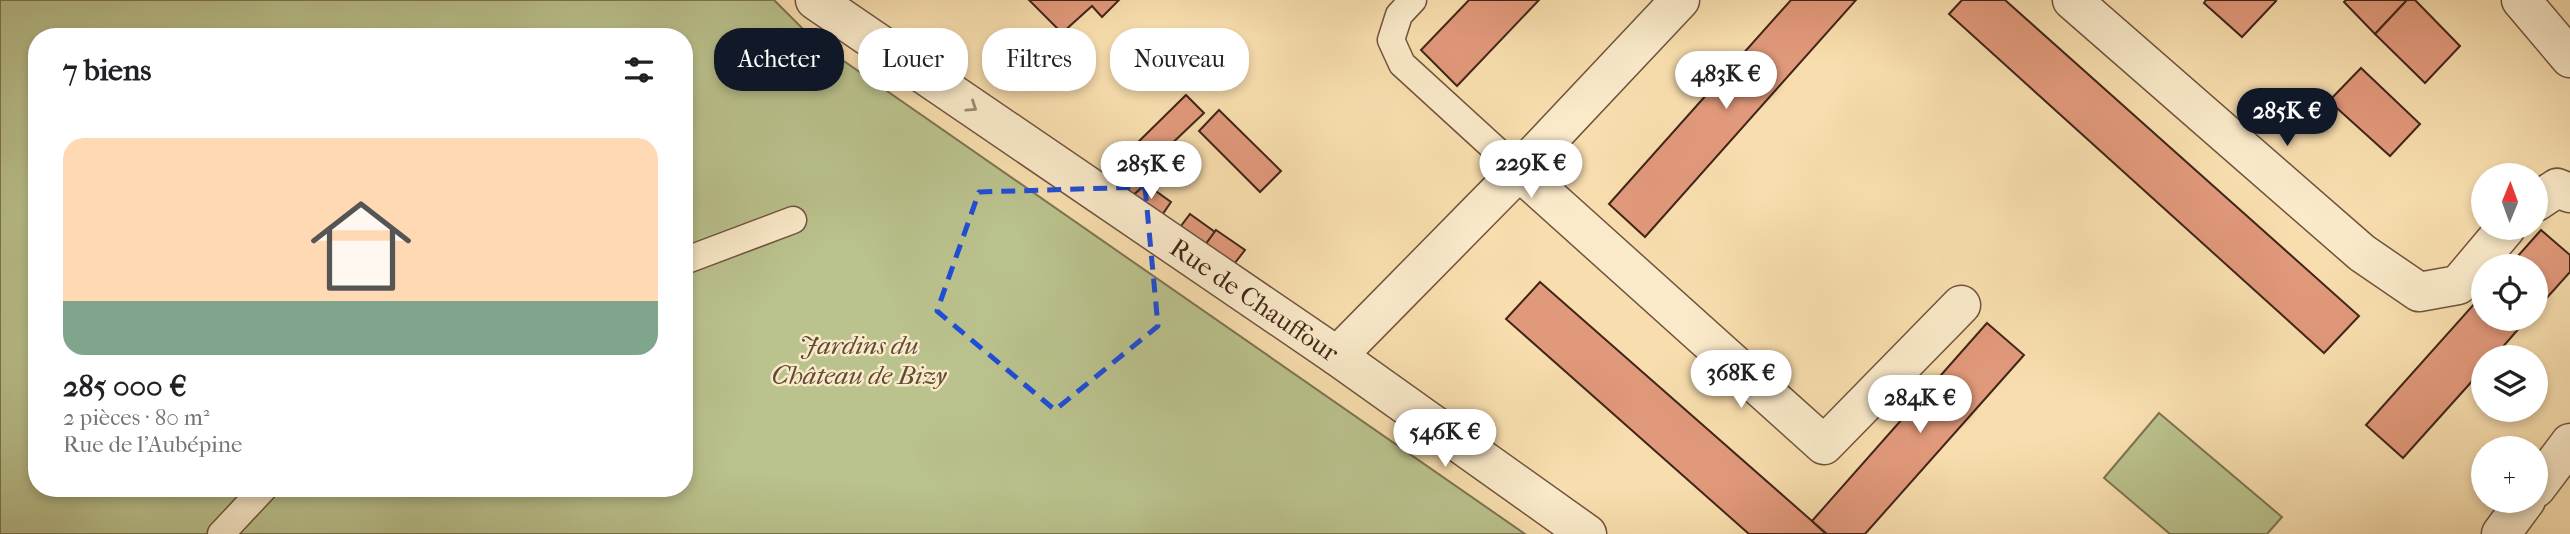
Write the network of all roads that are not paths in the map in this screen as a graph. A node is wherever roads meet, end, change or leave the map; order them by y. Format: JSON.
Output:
{"nodes":[{"id":1,"x":815,"y":0,"type":"edge"},
{"id":2,"x":1413,"y":0,"type":"edge"},
{"id":3,"x":1680,"y":0,"type":"edge"},
{"id":4,"x":2072,"y":0,"type":"edge"},
{"id":5,"x":2521,"y":0,"type":"edge"},
{"id":6,"x":2570,"y":58,"type":"edge"},
{"id":7,"x":1518,"y":171,"type":"junction"},
{"id":8,"x":2570,"y":193,"type":"edge"},
{"id":9,"x":2548,"y":194,"type":"edge"},
{"id":10,"x":793,"y":219,"type":"dead end"},
{"id":11,"x":2496,"y":240,"type":"edge"},
{"id":12,"x":693,"y":258,"type":"edge"},
{"id":13,"x":1961,"y":305,"type":"dead end"},
{"id":14,"x":1337,"y":356,"type":"junction"},
{"id":15,"x":2570,"y":443,"type":"edge"},
{"id":16,"x":2548,"y":472,"type":"edge"},
{"id":17,"x":256,"y":497,"type":"edge"},
{"id":18,"x":2516,"y":513,"type":"edge"},
{"id":19,"x":221,"y":534,"type":"edge"},
{"id":20,"x":1587,"y":534,"type":"edge"},
{"id":21,"x":2501,"y":534,"type":"edge"}],
"edges":[{"from":1,"to":14,"type":"street","name":"Rue de Chauffour","one_way":true},
{"from":2,"to":7,"type":"lane"},
{"from":3,"to":7,"type":"street"},
{"from":4,"to":11,"type":"street"},
{"from":5,"to":6,"type":"street"},
{"from":7,"to":13,"type":"street"},
{"from":7,"to":14,"type":"street"},
{"from":8,"to":9,"type":"street"},
{"from":10,"to":12,"type":"lane"},
{"from":14,"to":20,"type":"street","name":"Rue de Chauffour"},
{"from":15,"to":16,"type":"street"},
{"from":17,"to":19,"type":"lane"},
{"from":18,"to":21,"type":"street"}]}
